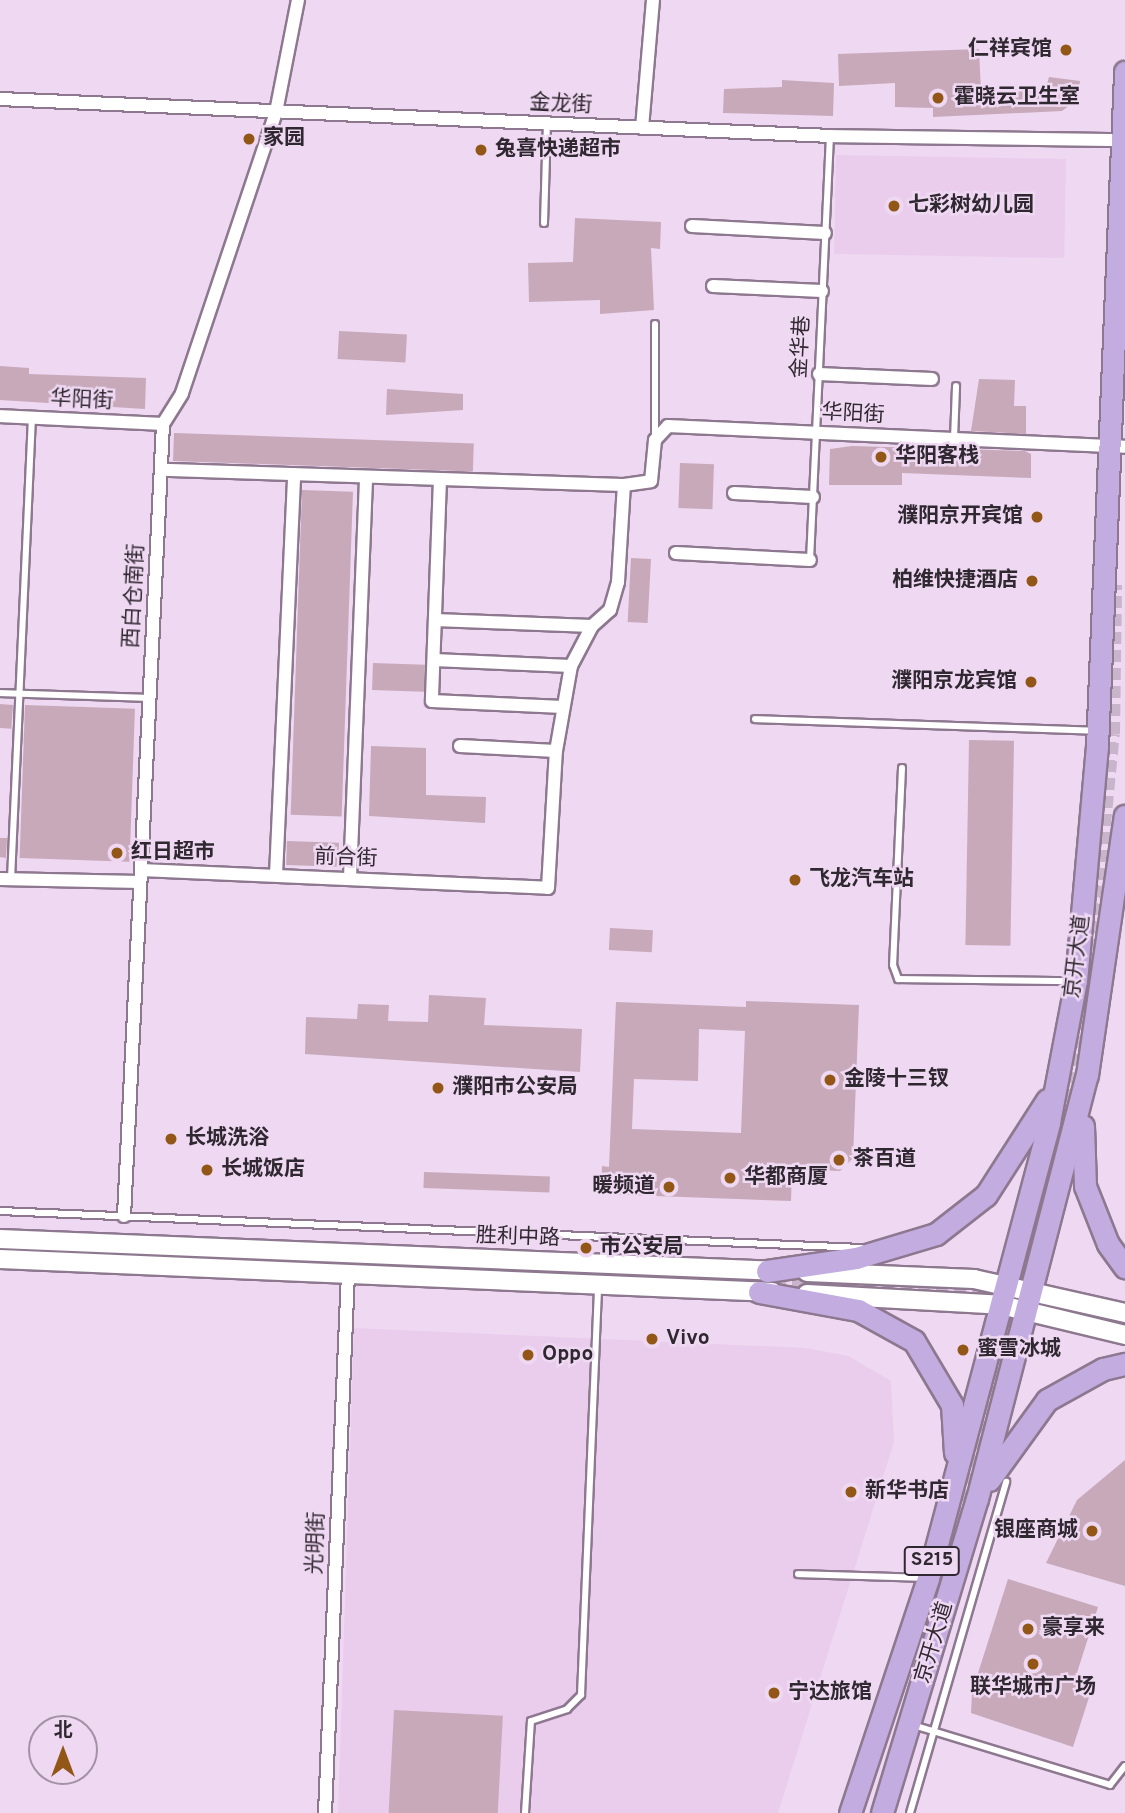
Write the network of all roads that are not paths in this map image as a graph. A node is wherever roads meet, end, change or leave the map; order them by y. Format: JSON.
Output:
{"nodes":[{"id":1,"x":298,"y":0,"type":"edge"},
{"id":2,"x":653,"y":0,"type":"edge"},
{"id":3,"x":1125,"y":72,"type":"edge"},
{"id":4,"x":0,"y":99,"type":"edge"},
{"id":5,"x":276,"y":112,"type":"junction"},
{"id":6,"x":547,"y":124,"type":"junction"},
{"id":7,"x":642,"y":128,"type":"junction"},
{"id":8,"x":830,"y":136,"type":"junction"},
{"id":9,"x":1121,"y":140,"type":"junction"},
{"id":10,"x":544,"y":223,"type":"dead end"},
{"id":11,"x":692,"y":226,"type":"dead end"},
{"id":12,"x":825,"y":233,"type":"junction"},
{"id":13,"x":713,"y":286,"type":"dead end"},
{"id":14,"x":822,"y":291,"type":"junction"},
{"id":15,"x":655,"y":324,"type":"dead end"},
{"id":16,"x":818,"y":374,"type":"junction"},
{"id":17,"x":932,"y":379,"type":"dead end"},
{"id":18,"x":956,"y":386,"type":"dead end"},
{"id":19,"x":0,"y":416,"type":"edge"},
{"id":20,"x":32,"y":418,"type":"junction"},
{"id":21,"x":163,"y":424,"type":"junction"},
{"id":22,"x":816,"y":433,"type":"junction"},
{"id":23,"x":954,"y":439,"type":"junction"},
{"id":24,"x":656,"y":440,"type":"junction"},
{"id":25,"x":1116,"y":446,"type":"edge"},
{"id":26,"x":161,"y":470,"type":"junction"},
{"id":27,"x":294,"y":474,"type":"junction"},
{"id":28,"x":366,"y":477,"type":"junction"},
{"id":29,"x":440,"y":479,"type":"junction"},
{"id":30,"x":624,"y":485,"type":"junction"},
{"id":31,"x":734,"y":493,"type":"dead end"},
{"id":32,"x":813,"y":496,"type":"junction"},
{"id":33,"x":676,"y":553,"type":"dead end"},
{"id":34,"x":810,"y":560,"type":"joint"},
{"id":35,"x":435,"y":620,"type":"junction"},
{"id":36,"x":592,"y":626,"type":"junction"},
{"id":37,"x":434,"y":660,"type":"junction"},
{"id":38,"x":570,"y":666,"type":"junction"},
{"id":39,"x":0,"y":693,"type":"edge"},
{"id":40,"x":19,"y":694,"type":"junction"},
{"id":41,"x":150,"y":698,"type":"junction"},
{"id":42,"x":563,"y":707,"type":"junction"},
{"id":43,"x":755,"y":719,"type":"dead end"},
{"id":44,"x":1097,"y":731,"type":"junction"},
{"id":45,"x":460,"y":746,"type":"dead end"},
{"id":46,"x":556,"y":751,"type":"junction"},
{"id":47,"x":902,"y":768,"type":"dead end"},
{"id":48,"x":1125,"y":816,"type":"edge"},
{"id":49,"x":276,"y":875,"type":"junction"},
{"id":50,"x":141,"y":876,"type":"junction"},
{"id":51,"x":350,"y":878,"type":"junction"},
{"id":52,"x":5,"y":879,"type":"edge"},
{"id":53,"x":1076,"y":981,"type":"junction"},
{"id":54,"x":1087,"y":1075,"type":"junction"},
{"id":55,"x":1057,"y":1083,"type":"junction"},
{"id":56,"x":0,"y":1211,"type":"edge"},
{"id":57,"x":124,"y":1216,"type":"junction"},
{"id":58,"x":0,"y":1239,"type":"edge"},
{"id":59,"x":887,"y":1250,"type":"junction"},
{"id":60,"x":0,"y":1259,"type":"edge"},
{"id":61,"x":1125,"y":1267,"type":"edge"},
{"id":62,"x":766,"y":1271,"type":"junction"},
{"id":63,"x":348,"y":1274,"type":"junction"},
{"id":64,"x":598,"y":1283,"type":"junction"},
{"id":65,"x":1007,"y":1284,"type":"junction"},
{"id":66,"x":1034,"y":1290,"type":"junction"},
{"id":67,"x":759,"y":1292,"type":"junction"},
{"id":68,"x":1001,"y":1305,"type":"junction"},
{"id":69,"x":1028,"y":1311,"type":"junction"},
{"id":70,"x":1125,"y":1313,"type":"edge"},
{"id":71,"x":1125,"y":1335,"type":"edge"},
{"id":72,"x":1125,"y":1364,"type":"edge"},
{"id":73,"x":956,"y":1467,"type":"junction"},
{"id":74,"x":1006,"y":1482,"type":"dead end"},
{"id":75,"x":976,"y":1499,"type":"junction"},
{"id":76,"x":798,"y":1574,"type":"dead end"},
{"id":77,"x":928,"y":1578,"type":"junction"},
{"id":78,"x":911,"y":1724,"type":"junction"},
{"id":79,"x":935,"y":1731,"type":"junction"},
{"id":80,"x":1125,"y":1766,"type":"edge"},
{"id":81,"x":325,"y":1813,"type":"edge"},
{"id":82,"x":526,"y":1813,"type":"edge"},
{"id":83,"x":850,"y":1813,"type":"edge"},
{"id":84,"x":881,"y":1813,"type":"edge"},
{"id":85,"x":910,"y":1813,"type":"edge"}],
"edges":[{"from":1,"to":5,"type":"street","name":"西白仓南街"},
{"from":2,"to":7,"type":"street"},
{"from":3,"to":9,"type":"main road","name":"京开大道","number":"S215"},
{"from":4,"to":5,"type":"street","name":"金龙街"},
{"from":5,"to":6,"type":"street","name":"金龙街"},
{"from":5,"to":21,"type":"street","name":"西白仓南街"},
{"from":6,"to":7,"type":"street","name":"金龙街"},
{"from":6,"to":10,"type":"lane"},
{"from":7,"to":8,"type":"street","name":"金龙街"},
{"from":8,"to":9,"type":"street","name":"金龙街"},
{"from":8,"to":12,"type":"lane","name":"金华巷"},
{"from":9,"to":25,"type":"main road","name":"京开大道","number":"S215"},
{"from":11,"to":12,"type":"street"},
{"from":12,"to":14,"type":"lane","name":"金华巷"},
{"from":13,"to":14,"type":"street"},
{"from":14,"to":16,"type":"lane","name":"金华巷"},
{"from":15,"to":24,"type":"lane"},
{"from":16,"to":17,"type":"street"},
{"from":16,"to":22,"type":"lane","name":"金华巷"},
{"from":18,"to":23,"type":"lane"},
{"from":19,"to":20,"type":"street","name":"华阳街"},
{"from":20,"to":21,"type":"street","name":"华阳街"},
{"from":20,"to":40,"type":"lane"},
{"from":21,"to":26,"type":"street","name":"西白仓南街"},
{"from":22,"to":23,"type":"street","name":"华阳街"},
{"from":22,"to":24,"type":"street","name":"华阳街"},
{"from":22,"to":32,"type":"lane","name":"金华巷"},
{"from":23,"to":25,"type":"street","name":"华阳街"},
{"from":24,"to":30,"type":"street"},
{"from":25,"to":44,"type":"main road","name":"京开大道","number":"S215"},
{"from":26,"to":27,"type":"street"},
{"from":26,"to":41,"type":"street","name":"西白仓南街"},
{"from":27,"to":28,"type":"street"},
{"from":27,"to":49,"type":"street"},
{"from":28,"to":29,"type":"street"},
{"from":28,"to":51,"type":"street"},
{"from":29,"to":30,"type":"street"},
{"from":29,"to":35,"type":"street"},
{"from":30,"to":36,"type":"street"},
{"from":31,"to":32,"type":"street"},
{"from":32,"to":34,"type":"lane","name":"金华巷"},
{"from":33,"to":34,"type":"street"},
{"from":35,"to":36,"type":"street"},
{"from":35,"to":37,"type":"street"},
{"from":36,"to":38,"type":"street"},
{"from":37,"to":38,"type":"street"},
{"from":37,"to":42,"type":"street"},
{"from":38,"to":42,"type":"street"},
{"from":39,"to":40,"type":"lane"},
{"from":40,"to":41,"type":"lane"},
{"from":40,"to":52,"type":"lane"},
{"from":41,"to":50,"type":"street","name":"西白仓南街"},
{"from":42,"to":46,"type":"street"},
{"from":43,"to":44,"type":"lane"},
{"from":44,"to":53,"type":"main road","name":"京开大道","number":"S215"},
{"from":45,"to":46,"type":"street"},
{"from":46,"to":51,"type":"street","name":"前合街"},
{"from":47,"to":53,"type":"lane"},
{"from":48,"to":54,"type":"main road","name":"京开大道","number":"S215"},
{"from":49,"to":50,"type":"street","name":"前合街"},
{"from":49,"to":51,"type":"street","name":"前合街"},
{"from":50,"to":52,"type":"street","name":"前合街"},
{"from":50,"to":57,"type":"street","name":"西白仓南街"},
{"from":53,"to":55,"type":"main road","name":"京开大道","number":"S215"},
{"from":54,"to":61,"type":"main road"},
{"from":54,"to":66,"type":"main road","name":"京开大道","number":"S215"},
{"from":55,"to":59,"type":"main road"},
{"from":55,"to":65,"type":"main road","name":"京开大道","number":"S215"},
{"from":56,"to":57,"type":"lane"},
{"from":57,"to":59,"type":"lane"},
{"from":58,"to":62,"type":"main road","name":"胜利中路"},
{"from":59,"to":62,"type":"main road"},
{"from":60,"to":63,"type":"main road","name":"胜利中路"},
{"from":62,"to":65,"type":"main road","name":"胜利中路"},
{"from":63,"to":64,"type":"main road","name":"胜利中路"},
{"from":63,"to":81,"type":"street","name":"光明街"},
{"from":64,"to":67,"type":"main road","name":"胜利中路"},
{"from":64,"to":82,"type":"lane"},
{"from":65,"to":66,"type":"main road","name":"胜利中路"},
{"from":65,"to":68,"type":"main road","name":"京开大道","number":"S215"},
{"from":66,"to":69,"type":"main road","name":"京开大道","number":"S215"},
{"from":66,"to":70,"type":"main road","name":"胜利中路"},
{"from":67,"to":68,"type":"main road","name":"胜利中路"},
{"from":67,"to":73,"type":"main road"},
{"from":68,"to":69,"type":"main road","name":"胜利中路"},
{"from":68,"to":73,"type":"main road","name":"京开大道","number":"S215"},
{"from":69,"to":71,"type":"main road","name":"胜利中路"},
{"from":69,"to":75,"type":"main road","name":"京开大道","number":"S215"},
{"from":72,"to":75,"type":"main road"},
{"from":73,"to":77,"type":"main road","name":"京开大道","number":"S215"},
{"from":74,"to":79,"type":"lane"},
{"from":75,"to":78,"type":"main road","name":"京开大道","number":"S215"},
{"from":76,"to":77,"type":"lane"},
{"from":77,"to":83,"type":"main road","name":"京开大道","number":"S215"},
{"from":78,"to":79,"type":"lane"},
{"from":78,"to":84,"type":"main road","name":"京开大道","number":"S215"},
{"from":79,"to":80,"type":"lane"},
{"from":79,"to":85,"type":"lane"}]}
